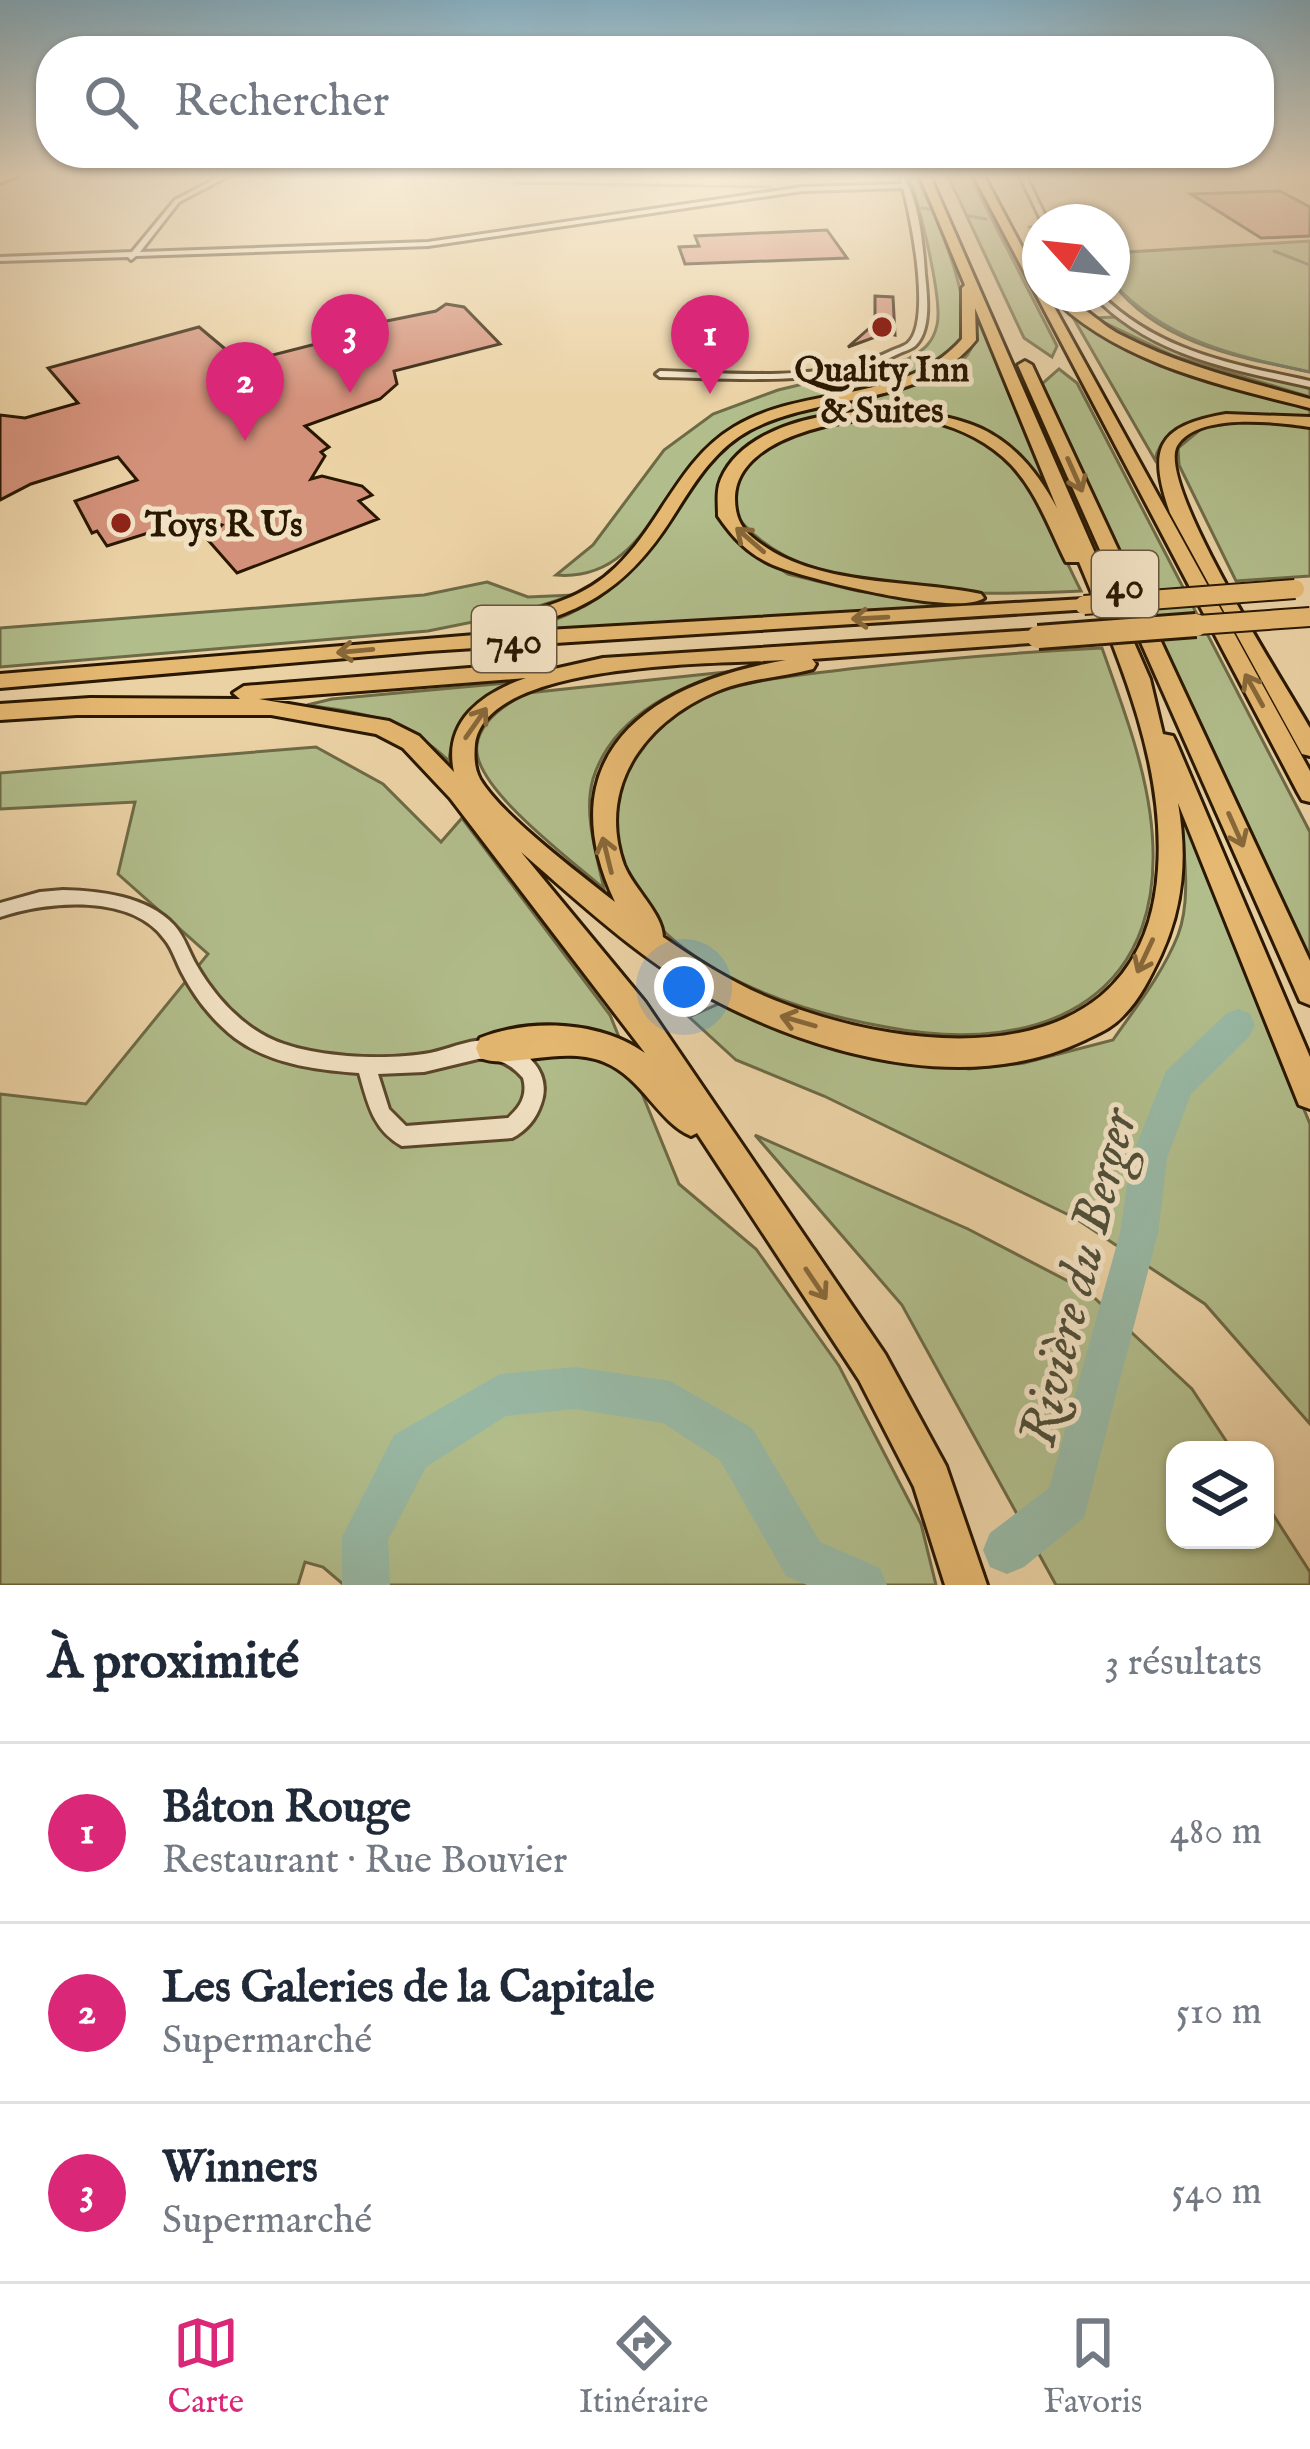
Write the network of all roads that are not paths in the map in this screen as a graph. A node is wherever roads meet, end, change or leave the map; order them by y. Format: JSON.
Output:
{"nodes":[{"id":1,"x":137,"y":250,"type":"edge"},
{"id":2,"x":374,"y":250,"type":"edge"},
{"id":3,"x":918,"y":250,"type":"edge"},
{"id":4,"x":961,"y":250,"type":"edge"},
{"id":5,"x":969,"y":250,"type":"edge"},
{"id":6,"x":131,"y":258,"type":"junction"},
{"id":7,"x":0,"y":262,"type":"edge"},
{"id":8,"x":967,"y":268,"type":"junction"},
{"id":9,"x":1050,"y":312,"type":"edge"},
{"id":10,"x":1075,"y":312,"type":"edge"},
{"id":11,"x":1115,"y":312,"type":"edge"},
{"id":12,"x":1060,"y":333,"type":"junction"},
{"id":13,"x":660,"y":374,"type":"dead end"},
{"id":14,"x":1310,"y":384,"type":"edge"},
{"id":15,"x":1310,"y":404,"type":"edge"},
{"id":16,"x":1310,"y":422,"type":"edge"},
{"id":17,"x":1179,"y":513,"type":"junction"},
{"id":18,"x":1302,"y":588,"type":"edge"},
{"id":19,"x":1093,"y":598,"type":"junction"},
{"id":20,"x":1026,"y":605,"type":"junction"},
{"id":21,"x":1310,"y":617,"type":"edge"},
{"id":22,"x":1203,"y":625,"type":"junction"},
{"id":23,"x":1310,"y":631,"type":"edge"},
{"id":24,"x":428,"y":644,"type":"junction"},
{"id":25,"x":914,"y":646,"type":"junction"},
{"id":26,"x":603,"y":664,"type":"junction"},
{"id":27,"x":1139,"y":679,"type":"junction"},
{"id":28,"x":0,"y":681,"type":"edge"},
{"id":29,"x":78,"y":707,"type":"junction"},
{"id":30,"x":0,"y":712,"type":"edge"},
{"id":31,"x":1308,"y":744,"type":"edge"},
{"id":32,"x":1310,"y":793,"type":"edge"},
{"id":33,"x":0,"y":910,"type":"edge"},
{"id":34,"x":668,"y":953,"type":"junction"},
{"id":35,"x":1310,"y":992,"type":"edge"},
{"id":36,"x":491,"y":1048,"type":"junction"},
{"id":37,"x":366,"y":1066,"type":"junction"},
{"id":38,"x":1310,"y":1094,"type":"edge"},
{"id":39,"x":784,"y":1234,"type":"junction"},
{"id":40,"x":966,"y":1585,"type":"edge"}],
"edges":[{"from":1,"to":6,"type":"street"},
{"from":2,"to":6,"type":"street"},
{"from":3,"to":13,"type":"street"},
{"from":4,"to":8,"type":"highway"},
{"from":5,"to":35,"type":"highway","number":"40","one_way":true},
{"from":6,"to":7,"type":"street"},
{"from":8,"to":19,"type":"highway"},
{"from":8,"to":24,"type":"highway"},
{"from":9,"to":12,"type":"highway","number":"40"},
{"from":10,"to":15,"type":"highway"},
{"from":11,"to":14,"type":"street"},
{"from":12,"to":17,"type":"highway"},
{"from":32,"to":12,"type":"highway","number":"40","one_way":true},
{"from":16,"to":17,"type":"highway"},
{"from":17,"to":31,"type":"highway"},
{"from":18,"to":19,"type":"highway","number":"740","bridge":true},
{"from":19,"to":20,"type":"highway","number":"740"},
{"from":20,"to":19,"type":"highway","one_way":true},
{"from":19,"to":27,"type":"highway"},
{"from":20,"to":24,"type":"highway","number":"740","one_way":true},
{"from":21,"to":22,"type":"highway","number":"740","bridge":true},
{"from":22,"to":23,"type":"highway","bridge":true},
{"from":22,"to":25,"type":"highway","number":"740","bridge":true},
{"from":24,"to":28,"type":"highway","number":"740","one_way":true},
{"from":25,"to":26,"type":"highway","number":"740"},
{"from":34,"to":25,"type":"highway","one_way":true},
{"from":26,"to":29,"type":"highway","number":"740"},
{"from":34,"to":26,"type":"highway","one_way":true},
{"from":27,"to":34,"type":"highway","one_way":true},
{"from":27,"to":38,"type":"highway"},
{"from":29,"to":30,"type":"highway","number":"740"},
{"from":29,"to":39,"type":"highway"},
{"from":33,"to":37,"type":"street"},
{"from":36,"to":37,"type":"street"},
{"from":36,"to":37,"type":"street"},
{"from":36,"to":39,"type":"highway"},
{"from":39,"to":40,"type":"highway","one_way":true}]}
